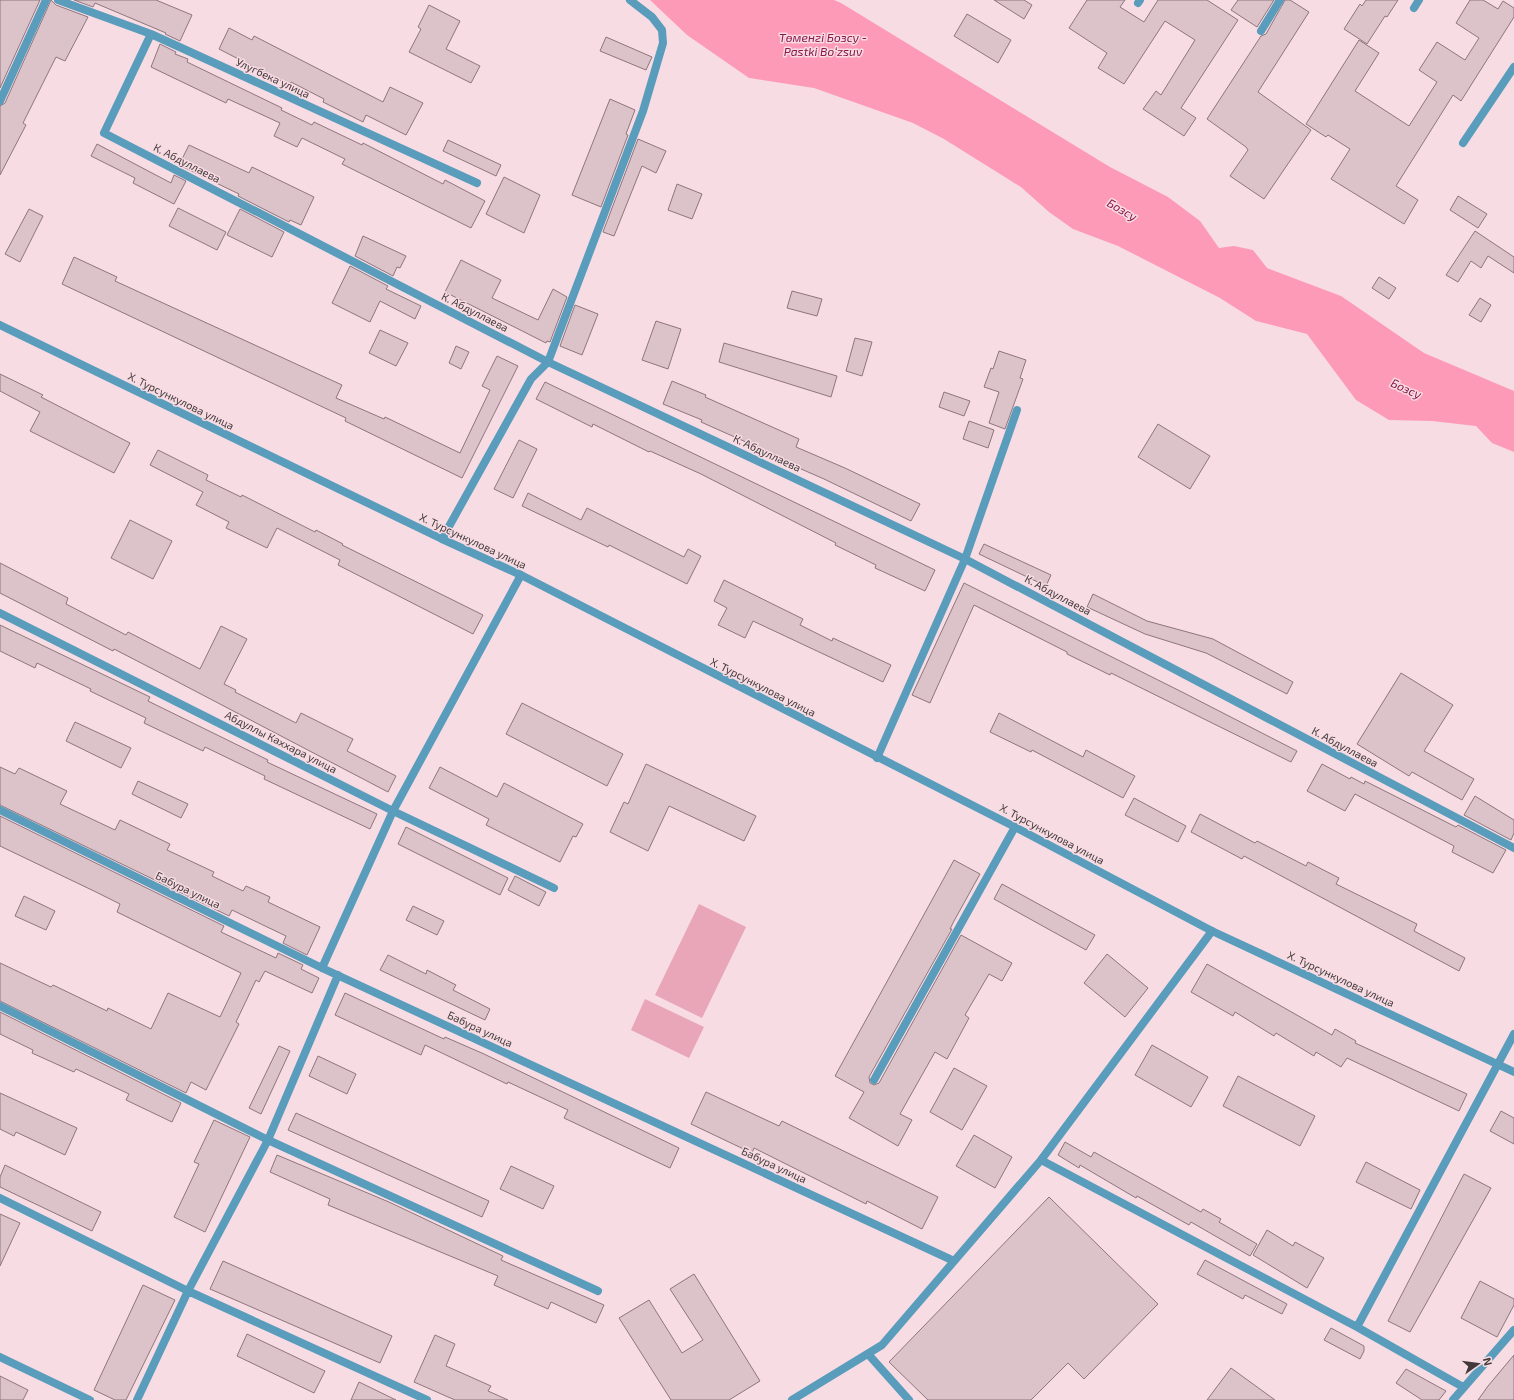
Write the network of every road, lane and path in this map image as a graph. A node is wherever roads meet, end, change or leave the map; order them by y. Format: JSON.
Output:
{"nodes":[{"id":1,"x":46,"y":0,"type":"edge"},
{"id":2,"x":58,"y":0,"type":"edge"},
{"id":3,"x":630,"y":0,"type":"edge"},
{"id":4,"x":1280,"y":0,"type":"edge"},
{"id":5,"x":1418,"y":0,"type":"edge"},
{"id":6,"x":1414,"y":8,"type":"dead end"},
{"id":7,"x":1261,"y":31,"type":"dead end"},
{"id":8,"x":151,"y":34,"type":"junction"},
{"id":9,"x":1514,"y":67,"type":"edge"},
{"id":10,"x":0,"y":101,"type":"edge"},
{"id":11,"x":1463,"y":143,"type":"dead end"},
{"id":12,"x":477,"y":183,"type":"dead end"},
{"id":13,"x":0,"y":325,"type":"edge"},
{"id":14,"x":548,"y":362,"type":"junction"},
{"id":15,"x":1017,"y":410,"type":"dead end"},
{"id":16,"x":442,"y":539,"type":"junction"},
{"id":17,"x":965,"y":559,"type":"junction"},
{"id":18,"x":521,"y":575,"type":"junction"},
{"id":19,"x":0,"y":613,"type":"edge"},
{"id":20,"x":877,"y":758,"type":"junction"},
{"id":21,"x":0,"y":810,"type":"edge"},
{"id":22,"x":393,"y":811,"type":"junction"},
{"id":23,"x":1015,"y":827,"type":"junction"},
{"id":24,"x":1514,"y":848,"type":"edge"},
{"id":25,"x":554,"y":888,"type":"dead end"},
{"id":26,"x":1212,"y":931,"type":"junction"},
{"id":27,"x":322,"y":968,"type":"junction"},
{"id":28,"x":338,"y":975,"type":"junction"},
{"id":29,"x":0,"y":1006,"type":"edge"},
{"id":30,"x":1514,"y":1034,"type":"edge"},
{"id":31,"x":1499,"y":1064,"type":"junction"},
{"id":32,"x":1514,"y":1072,"type":"edge"},
{"id":33,"x":874,"y":1080,"type":"dead end"},
{"id":34,"x":268,"y":1140,"type":"junction"},
{"id":35,"x":1040,"y":1160,"type":"junction"},
{"id":36,"x":0,"y":1198,"type":"edge"},
{"id":37,"x":954,"y":1261,"type":"junction"},
{"id":38,"x":188,"y":1291,"type":"junction"},
{"id":39,"x":598,"y":1291,"type":"dead end"},
{"id":40,"x":1357,"y":1327,"type":"junction"},
{"id":41,"x":1514,"y":1330,"type":"edge"},
{"id":42,"x":868,"y":1354,"type":"junction"},
{"id":43,"x":0,"y":1357,"type":"edge"},
{"id":44,"x":1463,"y":1387,"type":"junction"},
{"id":45,"x":90,"y":1400,"type":"edge"},
{"id":46,"x":137,"y":1400,"type":"edge"},
{"id":47,"x":427,"y":1400,"type":"edge"},
{"id":48,"x":792,"y":1400,"type":"edge"},
{"id":49,"x":909,"y":1400,"type":"edge"},
{"id":50,"x":1453,"y":1400,"type":"edge"}],
"edges":[{"from":1,"to":10,"type":"street"},
{"from":2,"to":8,"type":"street","name":"Улугбека улица"},
{"from":3,"to":14,"type":"street"},
{"from":4,"to":7,"type":"street"},
{"from":5,"to":6,"type":"street"},
{"from":8,"to":12,"type":"street","name":"Улугбека улица"},
{"from":8,"to":14,"type":"street","name":"К. Абдуллаева"},
{"from":9,"to":11,"type":"street"},
{"from":13,"to":16,"type":"street","name":"Х. Турсункулова улица"},
{"from":14,"to":16,"type":"street"},
{"from":14,"to":17,"type":"street","name":"К. Абдуллаева"},
{"from":15,"to":17,"type":"street"},
{"from":16,"to":18,"type":"street","name":"Х. Турсункулова улица"},
{"from":17,"to":20,"type":"street"},
{"from":17,"to":24,"type":"street","name":"К. Абдуллаева"},
{"from":18,"to":20,"type":"street","name":"Х. Турсункулова улица"},
{"from":18,"to":22,"type":"street"},
{"from":19,"to":22,"type":"street","name":"Абдуллы Каххара улица"},
{"from":20,"to":23,"type":"street","name":"Х. Турсункулова улица"},
{"from":21,"to":27,"type":"street","name":"Бабура улица"},
{"from":22,"to":25,"type":"street","name":"Абдуллы Каххара улица"},
{"from":22,"to":27,"type":"street"},
{"from":23,"to":26,"type":"street","name":"Х. Турсункулова улица"},
{"from":23,"to":33,"type":"street"},
{"from":26,"to":31,"type":"street","name":"Х. Турсункулова улица"},
{"from":26,"to":35,"type":"street"},
{"from":27,"to":28,"type":"street","name":"Бабура улица"},
{"from":28,"to":34,"type":"street"},
{"from":28,"to":37,"type":"street","name":"Бабура улица"},
{"from":29,"to":34,"type":"street"},
{"from":30,"to":31,"type":"street"},
{"from":31,"to":32,"type":"street","name":"Х. Турсункулова улица"},
{"from":31,"to":40,"type":"street"},
{"from":34,"to":38,"type":"street"},
{"from":34,"to":39,"type":"street"},
{"from":35,"to":37,"type":"street"},
{"from":35,"to":40,"type":"street"},
{"from":36,"to":38,"type":"street"},
{"from":37,"to":42,"type":"street"},
{"from":38,"to":46,"type":"street"},
{"from":38,"to":47,"type":"street"},
{"from":40,"to":44,"type":"street"},
{"from":41,"to":44,"type":"street"},
{"from":42,"to":48,"type":"street"},
{"from":42,"to":49,"type":"street"},
{"from":43,"to":45,"type":"street"},
{"from":44,"to":50,"type":"street"}]}
